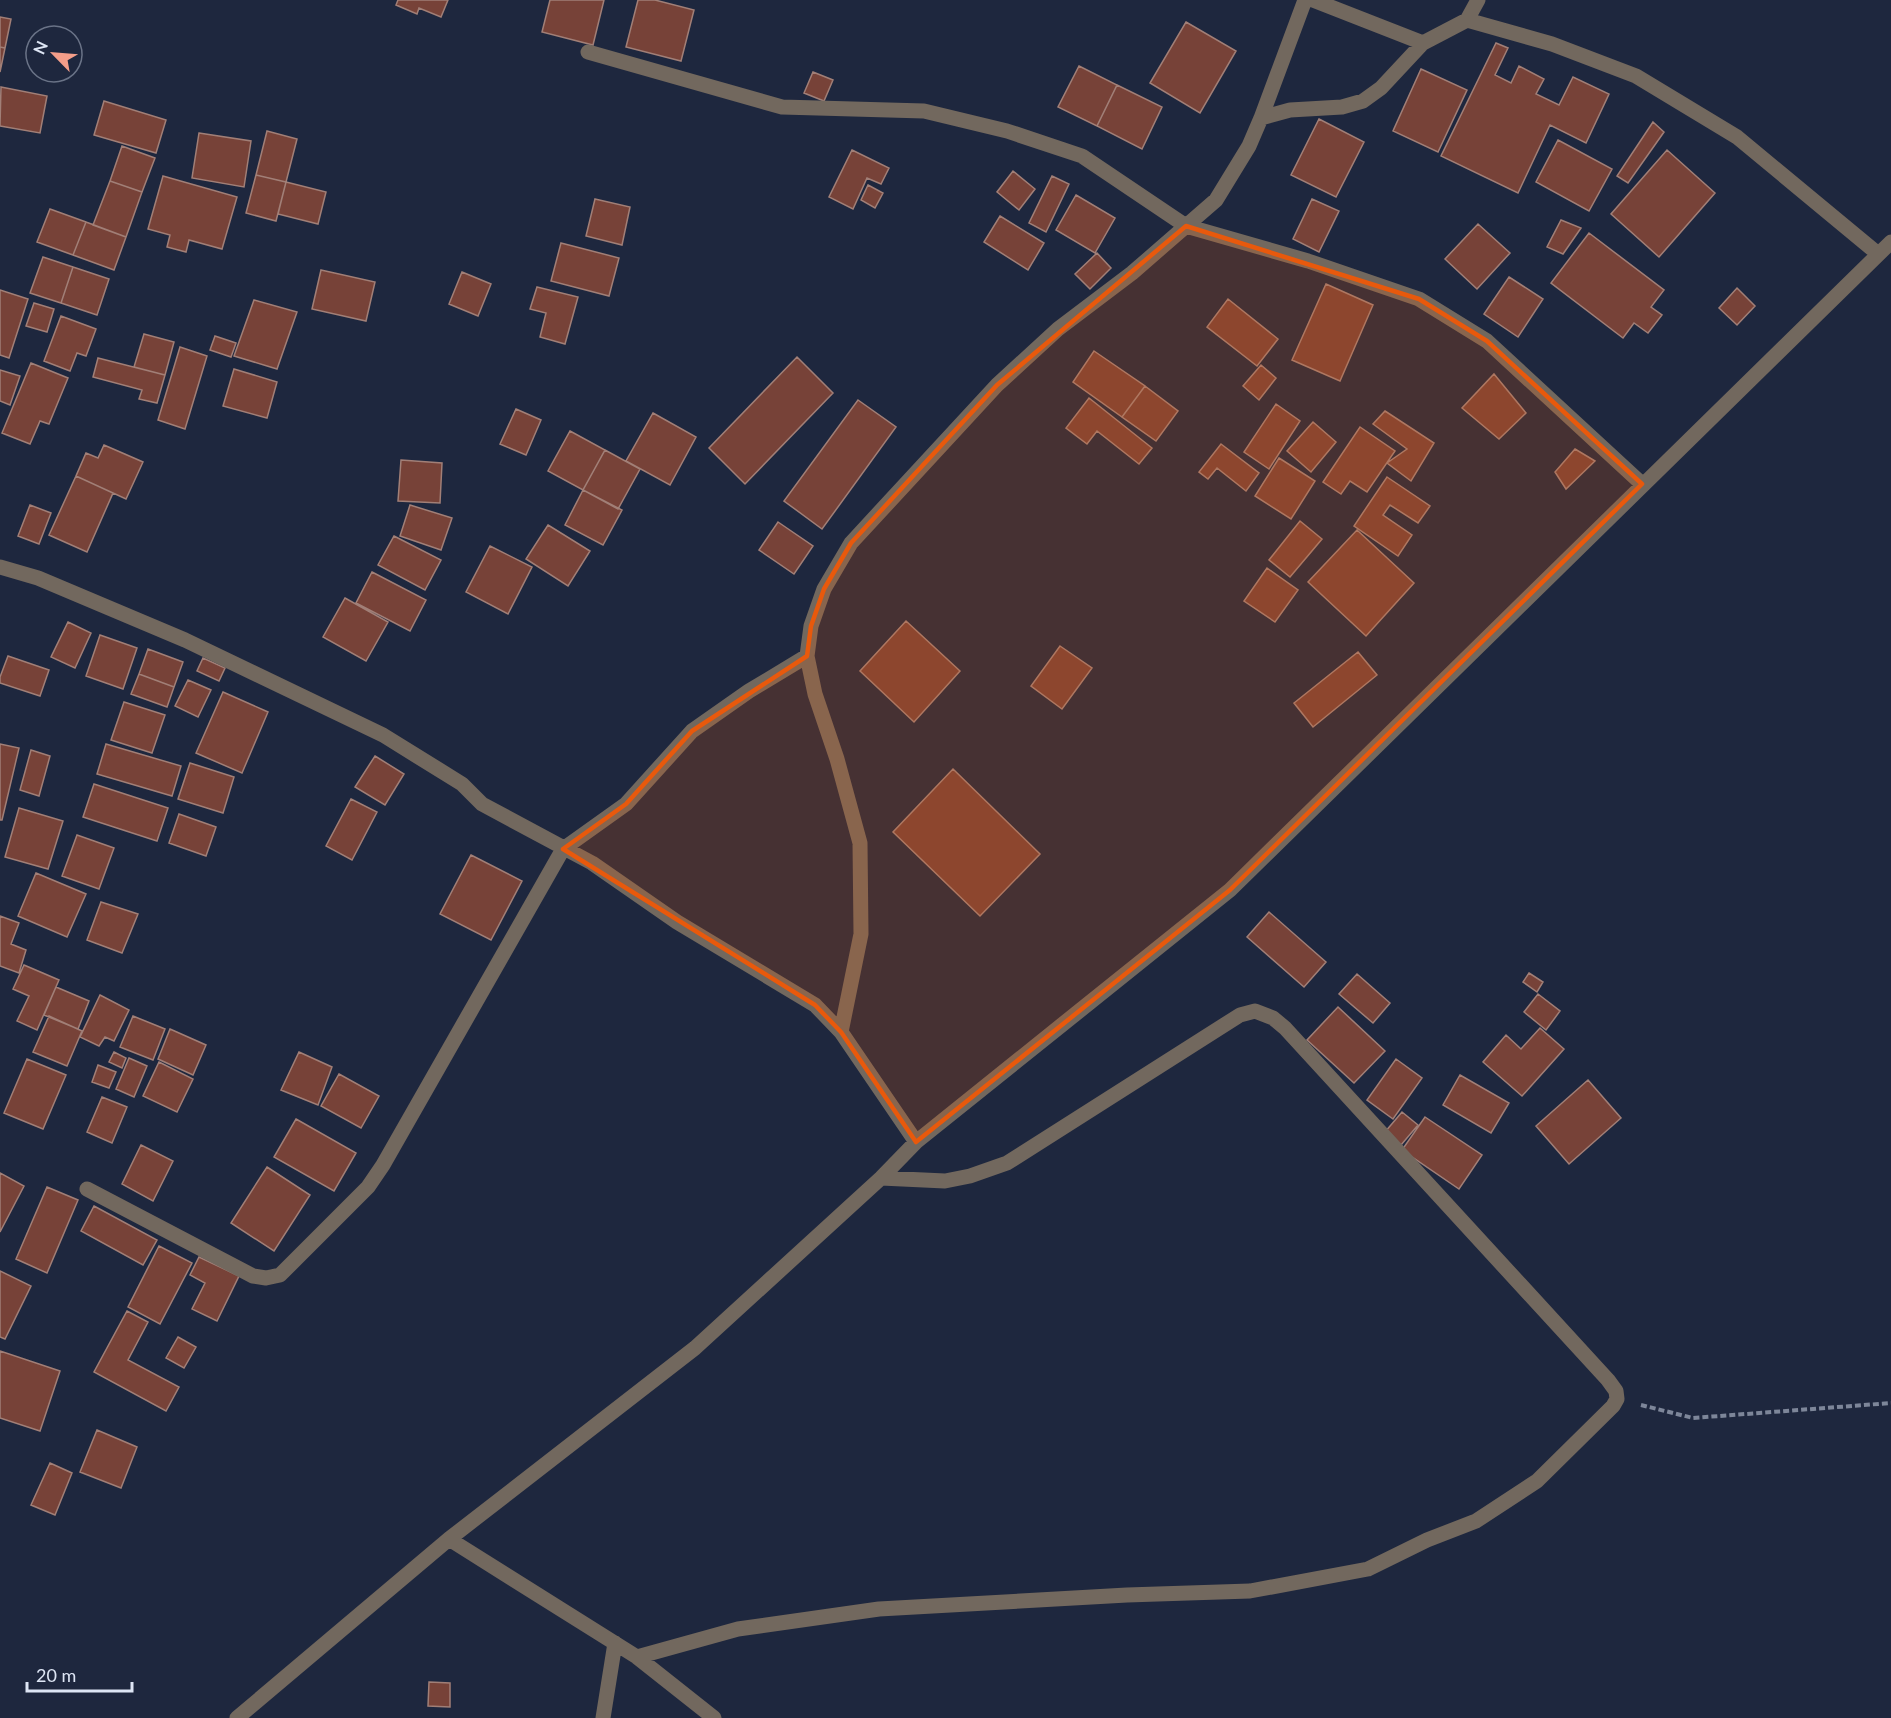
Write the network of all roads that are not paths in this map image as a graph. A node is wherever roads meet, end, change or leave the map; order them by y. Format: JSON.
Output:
{"nodes":[{"id":1,"x":1305,"y":0,"type":"edge"},
{"id":2,"x":1313,"y":0,"type":"edge"},
{"id":3,"x":1478,"y":0,"type":"edge"},
{"id":4,"x":1467,"y":20,"type":"junction"},
{"id":5,"x":1423,"y":43,"type":"junction"},
{"id":6,"x":588,"y":52,"type":"dead end"},
{"id":7,"x":1261,"y":118,"type":"junction"},
{"id":8,"x":1186,"y":225,"type":"junction"},
{"id":9,"x":1891,"y":242,"type":"edge"},
{"id":10,"x":1877,"y":253,"type":"junction"},
{"id":11,"x":1642,"y":484,"type":"junction"},
{"id":12,"x":0,"y":567,"type":"edge"},
{"id":13,"x":807,"y":656,"type":"junction"},
{"id":14,"x":563,"y":849,"type":"junction"},
{"id":15,"x":842,"y":1032,"type":"junction"},
{"id":16,"x":916,"y":1142,"type":"junction"},
{"id":17,"x":881,"y":1178,"type":"junction"},
{"id":18,"x":87,"y":1189,"type":"dead end"},
{"id":19,"x":449,"y":1539,"type":"junction"},
{"id":20,"x":615,"y":1643,"type":"junction"},
{"id":21,"x":637,"y":1657,"type":"junction"},
{"id":22,"x":237,"y":1718,"type":"edge"},
{"id":23,"x":603,"y":1718,"type":"edge"},
{"id":24,"x":714,"y":1718,"type":"edge"}],
"edges":[{"from":1,"to":7,"type":"street"},
{"from":2,"to":5,"type":"street"},
{"from":3,"to":4,"type":"street"},
{"from":4,"to":5,"type":"street"},
{"from":4,"to":10,"type":"street"},
{"from":5,"to":7,"type":"street"},
{"from":6,"to":8,"type":"street"},
{"from":7,"to":8,"type":"street"},
{"from":8,"to":11,"type":"street"},
{"from":8,"to":13,"type":"street"},
{"from":9,"to":10,"type":"street"},
{"from":10,"to":11,"type":"street"},
{"from":11,"to":16,"type":"street"},
{"from":12,"to":14,"type":"street"},
{"from":13,"to":14,"type":"street"},
{"from":13,"to":15,"type":"street"},
{"from":14,"to":15,"type":"street"},
{"from":14,"to":18,"type":"street"},
{"from":15,"to":16,"type":"street"},
{"from":16,"to":17,"type":"street"},
{"from":17,"to":19,"type":"street"},
{"from":17,"to":21,"type":"street"},
{"from":19,"to":20,"type":"street"},
{"from":19,"to":22,"type":"street"},
{"from":20,"to":21,"type":"street"},
{"from":20,"to":23,"type":"street"},
{"from":21,"to":24,"type":"street"}]}
